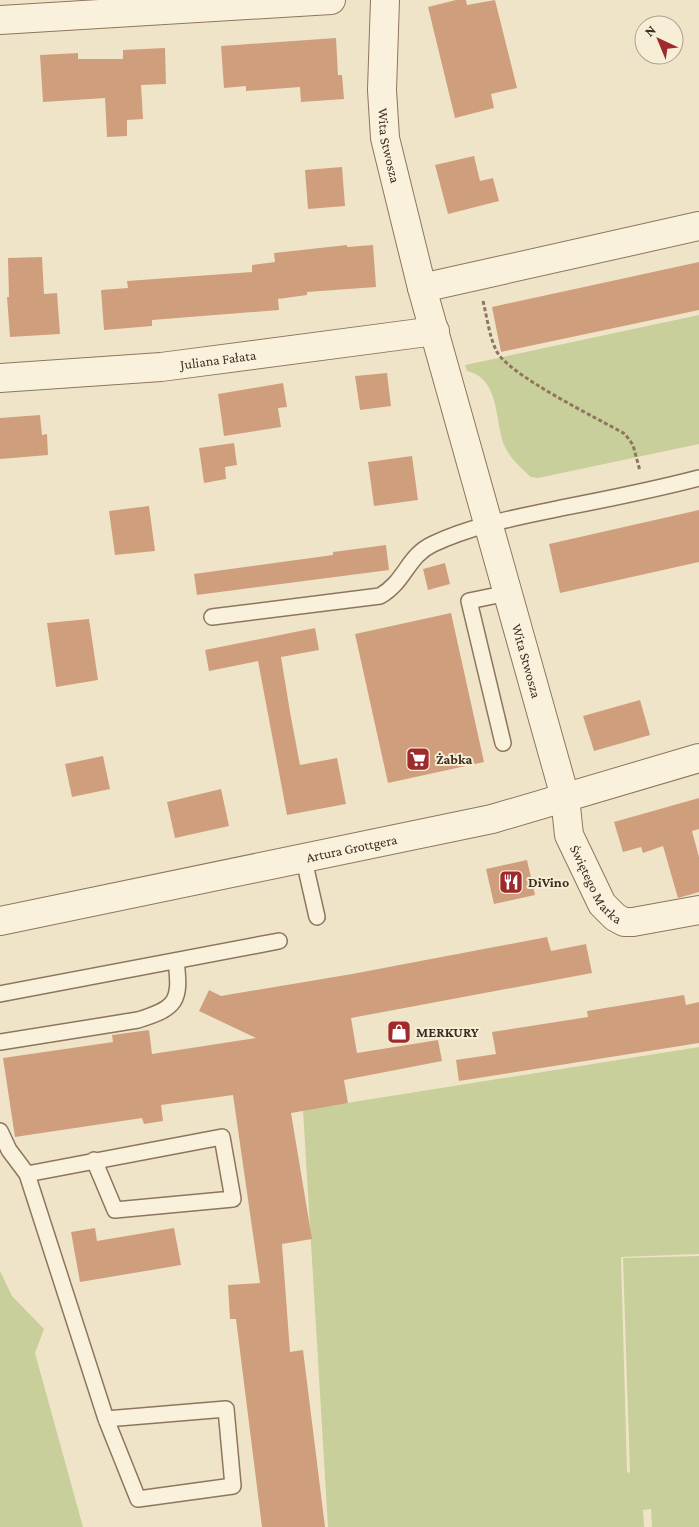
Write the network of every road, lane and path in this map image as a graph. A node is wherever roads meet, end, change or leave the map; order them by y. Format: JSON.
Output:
{"nodes":[{"id":1,"x":332,"y":0,"type":"edge"},
{"id":2,"x":385,"y":0,"type":"edge"},
{"id":3,"x":0,"y":20,"type":"edge"},
{"id":4,"x":699,"y":226,"type":"edge"},
{"id":5,"x":477,"y":276,"type":"junction"},
{"id":6,"x":422,"y":288,"type":"junction"},
{"id":7,"x":435,"y":331,"type":"junction"},
{"id":8,"x":0,"y":378,"type":"edge"},
{"id":9,"x":699,"y":478,"type":"edge"},
{"id":10,"x":645,"y":492,"type":"junction"},
{"id":11,"x":489,"y":525,"type":"junction"},
{"id":12,"x":508,"y":593,"type":"junction"},
{"id":13,"x":212,"y":617,"type":"dead end"},
{"id":14,"x":503,"y":743,"type":"dead end"},
{"id":15,"x":699,"y":758,"type":"edge"},
{"id":16,"x":565,"y":798,"type":"junction"},
{"id":17,"x":304,"y":860,"type":"junction"},
{"id":18,"x":699,"y":910,"type":"edge"},
{"id":19,"x":317,"y":917,"type":"dead end"},
{"id":20,"x":0,"y":921,"type":"edge"},
{"id":21,"x":279,"y":942,"type":"dead end"},
{"id":22,"x":176,"y":961,"type":"junction"},
{"id":23,"x":0,"y":994,"type":"edge"},
{"id":24,"x":0,"y":1042,"type":"edge"},
{"id":25,"x":0,"y":1130,"type":"edge"},
{"id":26,"x":94,"y":1160,"type":"junction"},
{"id":27,"x":28,"y":1174,"type":"junction"},
{"id":28,"x":106,"y":1419,"type":"junction"}],
"edges":[{"from":1,"to":3,"type":"street"},
{"from":2,"to":6,"type":"street","name":"Wita Stwosza"},
{"from":4,"to":5,"type":"street"},
{"from":5,"to":6,"type":"street"},
{"from":5,"to":10,"type":"path"},
{"from":6,"to":7,"type":"street","name":"Wita Stwosza"},
{"from":7,"to":8,"type":"street","name":"Juliana Fałata"},
{"from":7,"to":11,"type":"street","name":"Wita Stwosza"},
{"from":9,"to":10,"type":"lane"},
{"from":10,"to":11,"type":"lane"},
{"from":11,"to":12,"type":"street","name":"Wita Stwosza"},
{"from":11,"to":13,"type":"lane"},
{"from":12,"to":14,"type":"lane"},
{"from":12,"to":16,"type":"street","name":"Wita Stwosza"},
{"from":15,"to":16,"type":"street","name":"Artura Grottgera"},
{"from":16,"to":17,"type":"street","name":"Artura Grottgera"},
{"from":16,"to":18,"type":"street","name":"Świętego Marka"},
{"from":17,"to":19,"type":"lane"},
{"from":17,"to":20,"type":"street","name":"Artura Grottgera"},
{"from":21,"to":22,"type":"lane"},
{"from":22,"to":23,"type":"lane"},
{"from":22,"to":24,"type":"lane"},
{"from":25,"to":27,"type":"lane"},
{"from":26,"to":26,"type":"lane"},
{"from":26,"to":27,"type":"lane"},
{"from":27,"to":28,"type":"lane"},
{"from":28,"to":28,"type":"lane"}]}
